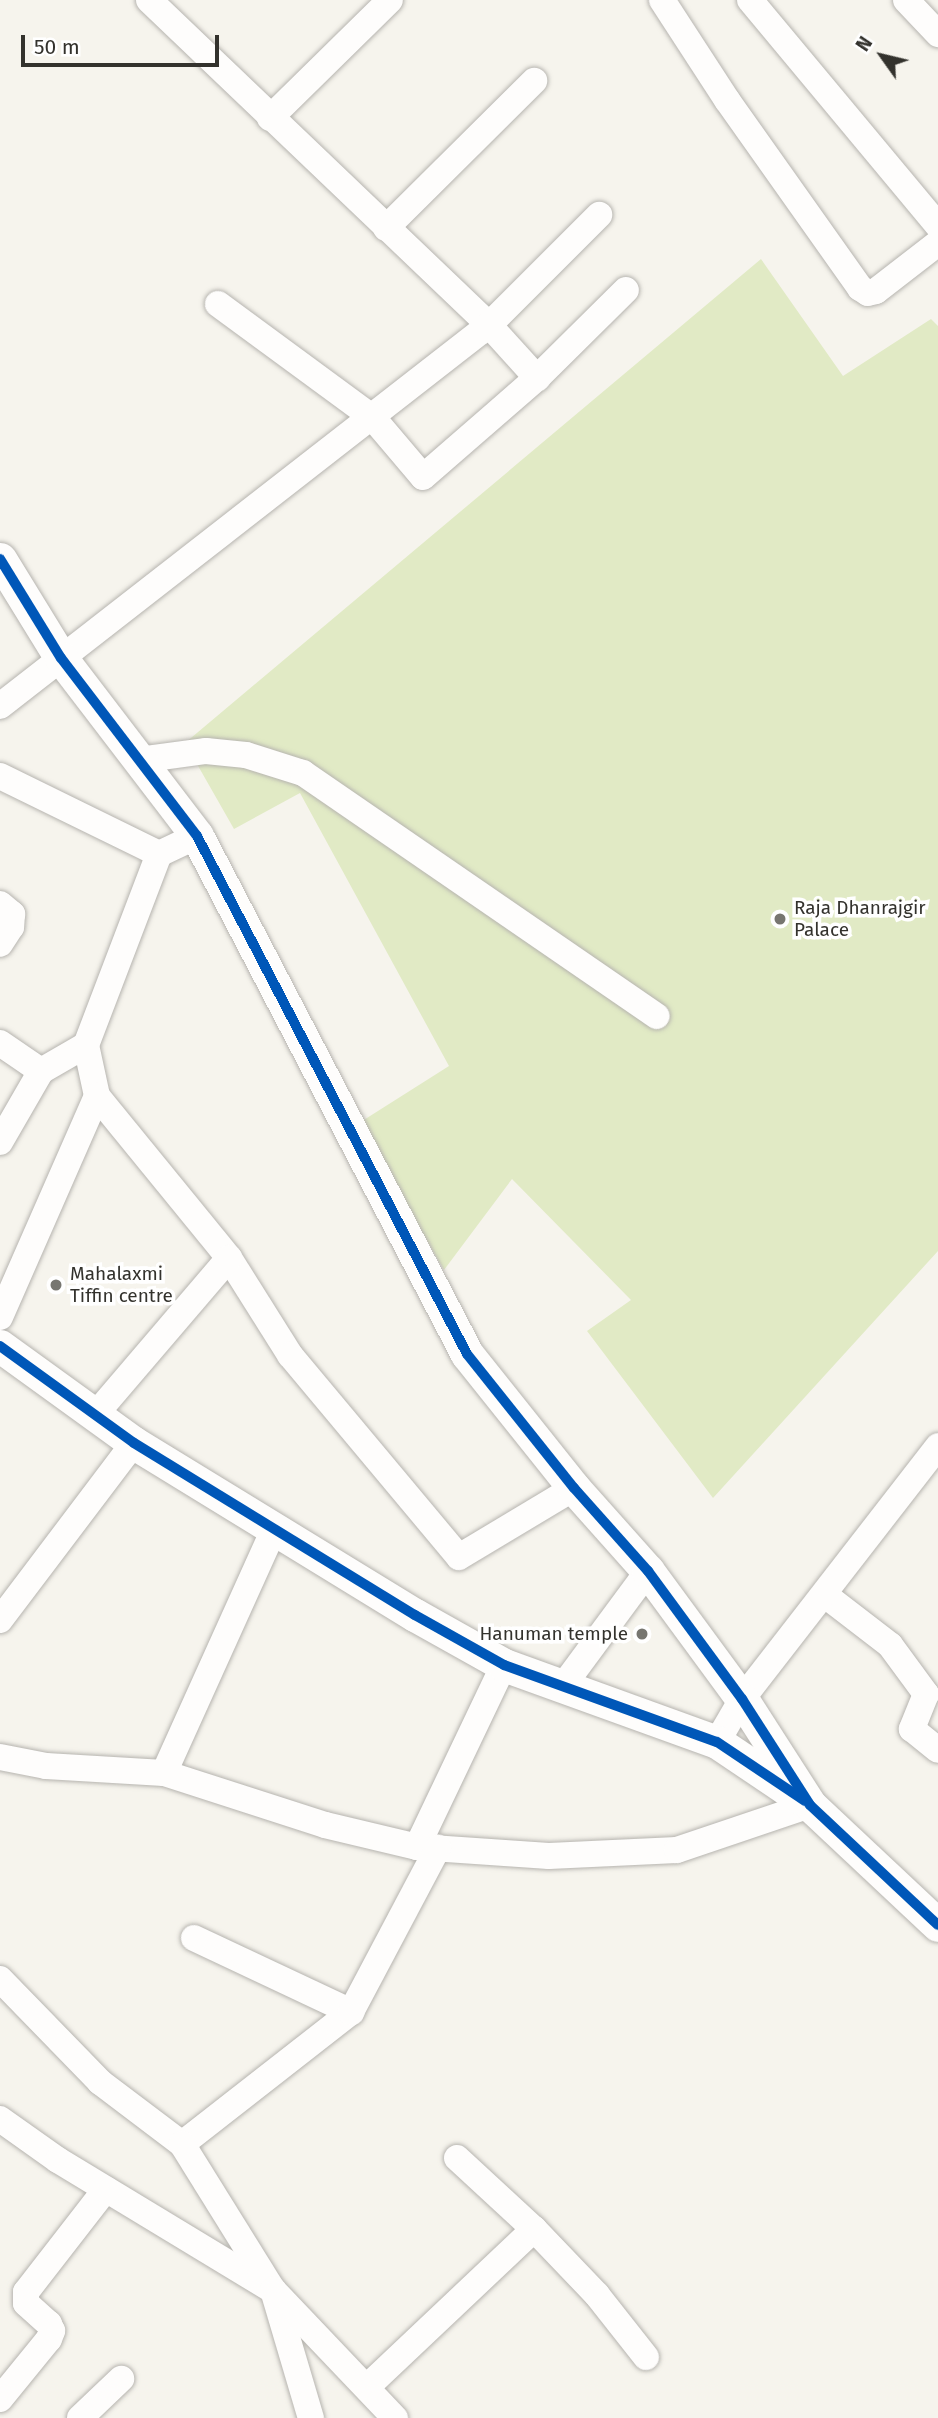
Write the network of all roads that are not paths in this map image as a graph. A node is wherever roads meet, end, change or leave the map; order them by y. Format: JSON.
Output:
{"nodes":[{"id":1,"x":149,"y":0,"type":"edge"},
{"id":2,"x":390,"y":0,"type":"edge"},
{"id":3,"x":662,"y":0,"type":"edge"},
{"id":4,"x":750,"y":0,"type":"edge"},
{"id":5,"x":906,"y":0,"type":"edge"},
{"id":6,"x":938,"y":34,"type":"edge"},
{"id":7,"x":534,"y":81,"type":"dead end"},
{"id":8,"x":270,"y":118,"type":"junction"},
{"id":9,"x":598,"y":215,"type":"dead end"},
{"id":10,"x":938,"y":226,"type":"edge"},
{"id":11,"x":386,"y":228,"type":"junction"},
{"id":12,"x":938,"y":243,"type":"edge"},
{"id":13,"x":626,"y":290,"type":"dead end"},
{"id":14,"x":218,"y":304,"type":"dead end"},
{"id":15,"x":489,"y":325,"type":"junction"},
{"id":16,"x":537,"y":378,"type":"junction"},
{"id":17,"x":373,"y":418,"type":"junction"},
{"id":18,"x":0,"y":559,"type":"edge"},
{"id":19,"x":61,"y":658,"type":"junction"},
{"id":20,"x":0,"y":706,"type":"edge"},
{"id":21,"x":139,"y":760,"type":"junction"},
{"id":22,"x":0,"y":776,"type":"edge"},
{"id":23,"x":197,"y":836,"type":"junction"},
{"id":24,"x":159,"y":854,"type":"junction"},
{"id":25,"x":0,"y":904,"type":"edge"},
{"id":26,"x":0,"y":944,"type":"edge"},
{"id":27,"x":657,"y":1016,"type":"dead end"},
{"id":28,"x":0,"y":1043,"type":"edge"},
{"id":29,"x":86,"y":1045,"type":"junction"},
{"id":30,"x":41,"y":1071,"type":"junction"},
{"id":31,"x":97,"y":1096,"type":"junction"},
{"id":32,"x":0,"y":1142,"type":"edge"},
{"id":33,"x":229,"y":1258,"type":"junction"},
{"id":34,"x":0,"y":1317,"type":"edge"},
{"id":35,"x":0,"y":1346,"type":"edge"},
{"id":36,"x":95,"y":1415,"type":"junction"},
{"id":37,"x":134,"y":1443,"type":"junction"},
{"id":38,"x":938,"y":1446,"type":"edge"},
{"id":39,"x":574,"y":1488,"type":"junction"},
{"id":40,"x":275,"y":1527,"type":"junction"},
{"id":41,"x":648,"y":1571,"type":"junction"},
{"id":42,"x":825,"y":1595,"type":"junction"},
{"id":43,"x":3,"y":1608,"type":"edge"},
{"id":44,"x":504,"y":1665,"type":"junction"},
{"id":45,"x":563,"y":1686,"type":"junction"},
{"id":46,"x":743,"y":1699,"type":"junction"},
{"id":47,"x":717,"y":1742,"type":"junction"},
{"id":48,"x":938,"y":1750,"type":"edge"},
{"id":49,"x":0,"y":1757,"type":"edge"},
{"id":50,"x":164,"y":1773,"type":"junction"},
{"id":51,"x":810,"y":1805,"type":"junction"},
{"id":52,"x":427,"y":1847,"type":"junction"},
{"id":53,"x":938,"y":1926,"type":"edge"},
{"id":54,"x":194,"y":1938,"type":"dead end"},
{"id":55,"x":0,"y":1979,"type":"edge"},
{"id":56,"x":351,"y":2012,"type":"junction"},
{"id":57,"x":0,"y":2119,"type":"edge"},
{"id":58,"x":182,"y":2144,"type":"junction"},
{"id":59,"x":457,"y":2158,"type":"dead end"},
{"id":60,"x":106,"y":2189,"type":"junction"},
{"id":61,"x":534,"y":2229,"type":"junction"},
{"id":62,"x":273,"y":2290,"type":"junction"},
{"id":63,"x":646,"y":2357,"type":"dead end"},
{"id":64,"x":121,"y":2379,"type":"dead end"},
{"id":65,"x":367,"y":2387,"type":"junction"},
{"id":66,"x":0,"y":2399,"type":"edge"},
{"id":67,"x":80,"y":2418,"type":"edge"},
{"id":68,"x":311,"y":2418,"type":"edge"},
{"id":69,"x":395,"y":2418,"type":"edge"}],
"edges":[{"from":1,"to":8,"type":"street"},
{"from":2,"to":8,"type":"street"},
{"from":3,"to":12,"type":"street"},
{"from":4,"to":10,"type":"street"},
{"from":5,"to":6,"type":"street"},
{"from":7,"to":11,"type":"street"},
{"from":8,"to":11,"type":"street"},
{"from":9,"to":15,"type":"street"},
{"from":11,"to":15,"type":"street"},
{"from":13,"to":16,"type":"street"},
{"from":14,"to":17,"type":"street"},
{"from":15,"to":16,"type":"street"},
{"from":15,"to":17,"type":"street"},
{"from":16,"to":17,"type":"street"},
{"from":17,"to":19,"type":"street"},
{"from":18,"to":19,"type":"street"},
{"from":19,"to":20,"type":"street"},
{"from":19,"to":21,"type":"street"},
{"from":21,"to":23,"type":"street"},
{"from":21,"to":27,"type":"street"},
{"from":22,"to":24,"type":"street"},
{"from":23,"to":24,"type":"street"},
{"from":23,"to":39,"type":"street"},
{"from":24,"to":29,"type":"street"},
{"from":25,"to":26,"type":"street"},
{"from":28,"to":30,"type":"street"},
{"from":29,"to":30,"type":"street"},
{"from":29,"to":31,"type":"street"},
{"from":30,"to":32,"type":"street"},
{"from":31,"to":33,"type":"street"},
{"from":31,"to":34,"type":"street"},
{"from":33,"to":36,"type":"street"},
{"from":33,"to":39,"type":"street"},
{"from":35,"to":36,"type":"street"},
{"from":36,"to":37,"type":"street"},
{"from":37,"to":40,"type":"street"},
{"from":37,"to":43,"type":"street"},
{"from":38,"to":42,"type":"street"},
{"from":39,"to":41,"type":"street"},
{"from":40,"to":44,"type":"street"},
{"from":40,"to":50,"type":"street"},
{"from":41,"to":45,"type":"street"},
{"from":41,"to":46,"type":"street"},
{"from":42,"to":46,"type":"street"},
{"from":42,"to":48,"type":"street"},
{"from":44,"to":45,"type":"street"},
{"from":44,"to":52,"type":"street"},
{"from":45,"to":47,"type":"street"},
{"from":46,"to":47,"type":"street"},
{"from":46,"to":51,"type":"street"},
{"from":47,"to":51,"type":"street"},
{"from":49,"to":50,"type":"street"},
{"from":50,"to":52,"type":"street"},
{"from":51,"to":52,"type":"street"},
{"from":51,"to":53,"type":"street"},
{"from":52,"to":56,"type":"street"},
{"from":54,"to":56,"type":"street"},
{"from":55,"to":58,"type":"street"},
{"from":56,"to":58,"type":"street"},
{"from":57,"to":60,"type":"street"},
{"from":58,"to":62,"type":"street"},
{"from":59,"to":61,"type":"street"},
{"from":60,"to":62,"type":"street"},
{"from":60,"to":66,"type":"street"},
{"from":61,"to":63,"type":"street"},
{"from":61,"to":65,"type":"street"},
{"from":62,"to":65,"type":"street"},
{"from":62,"to":68,"type":"street"},
{"from":64,"to":67,"type":"street"},
{"from":65,"to":69,"type":"street"}]}
